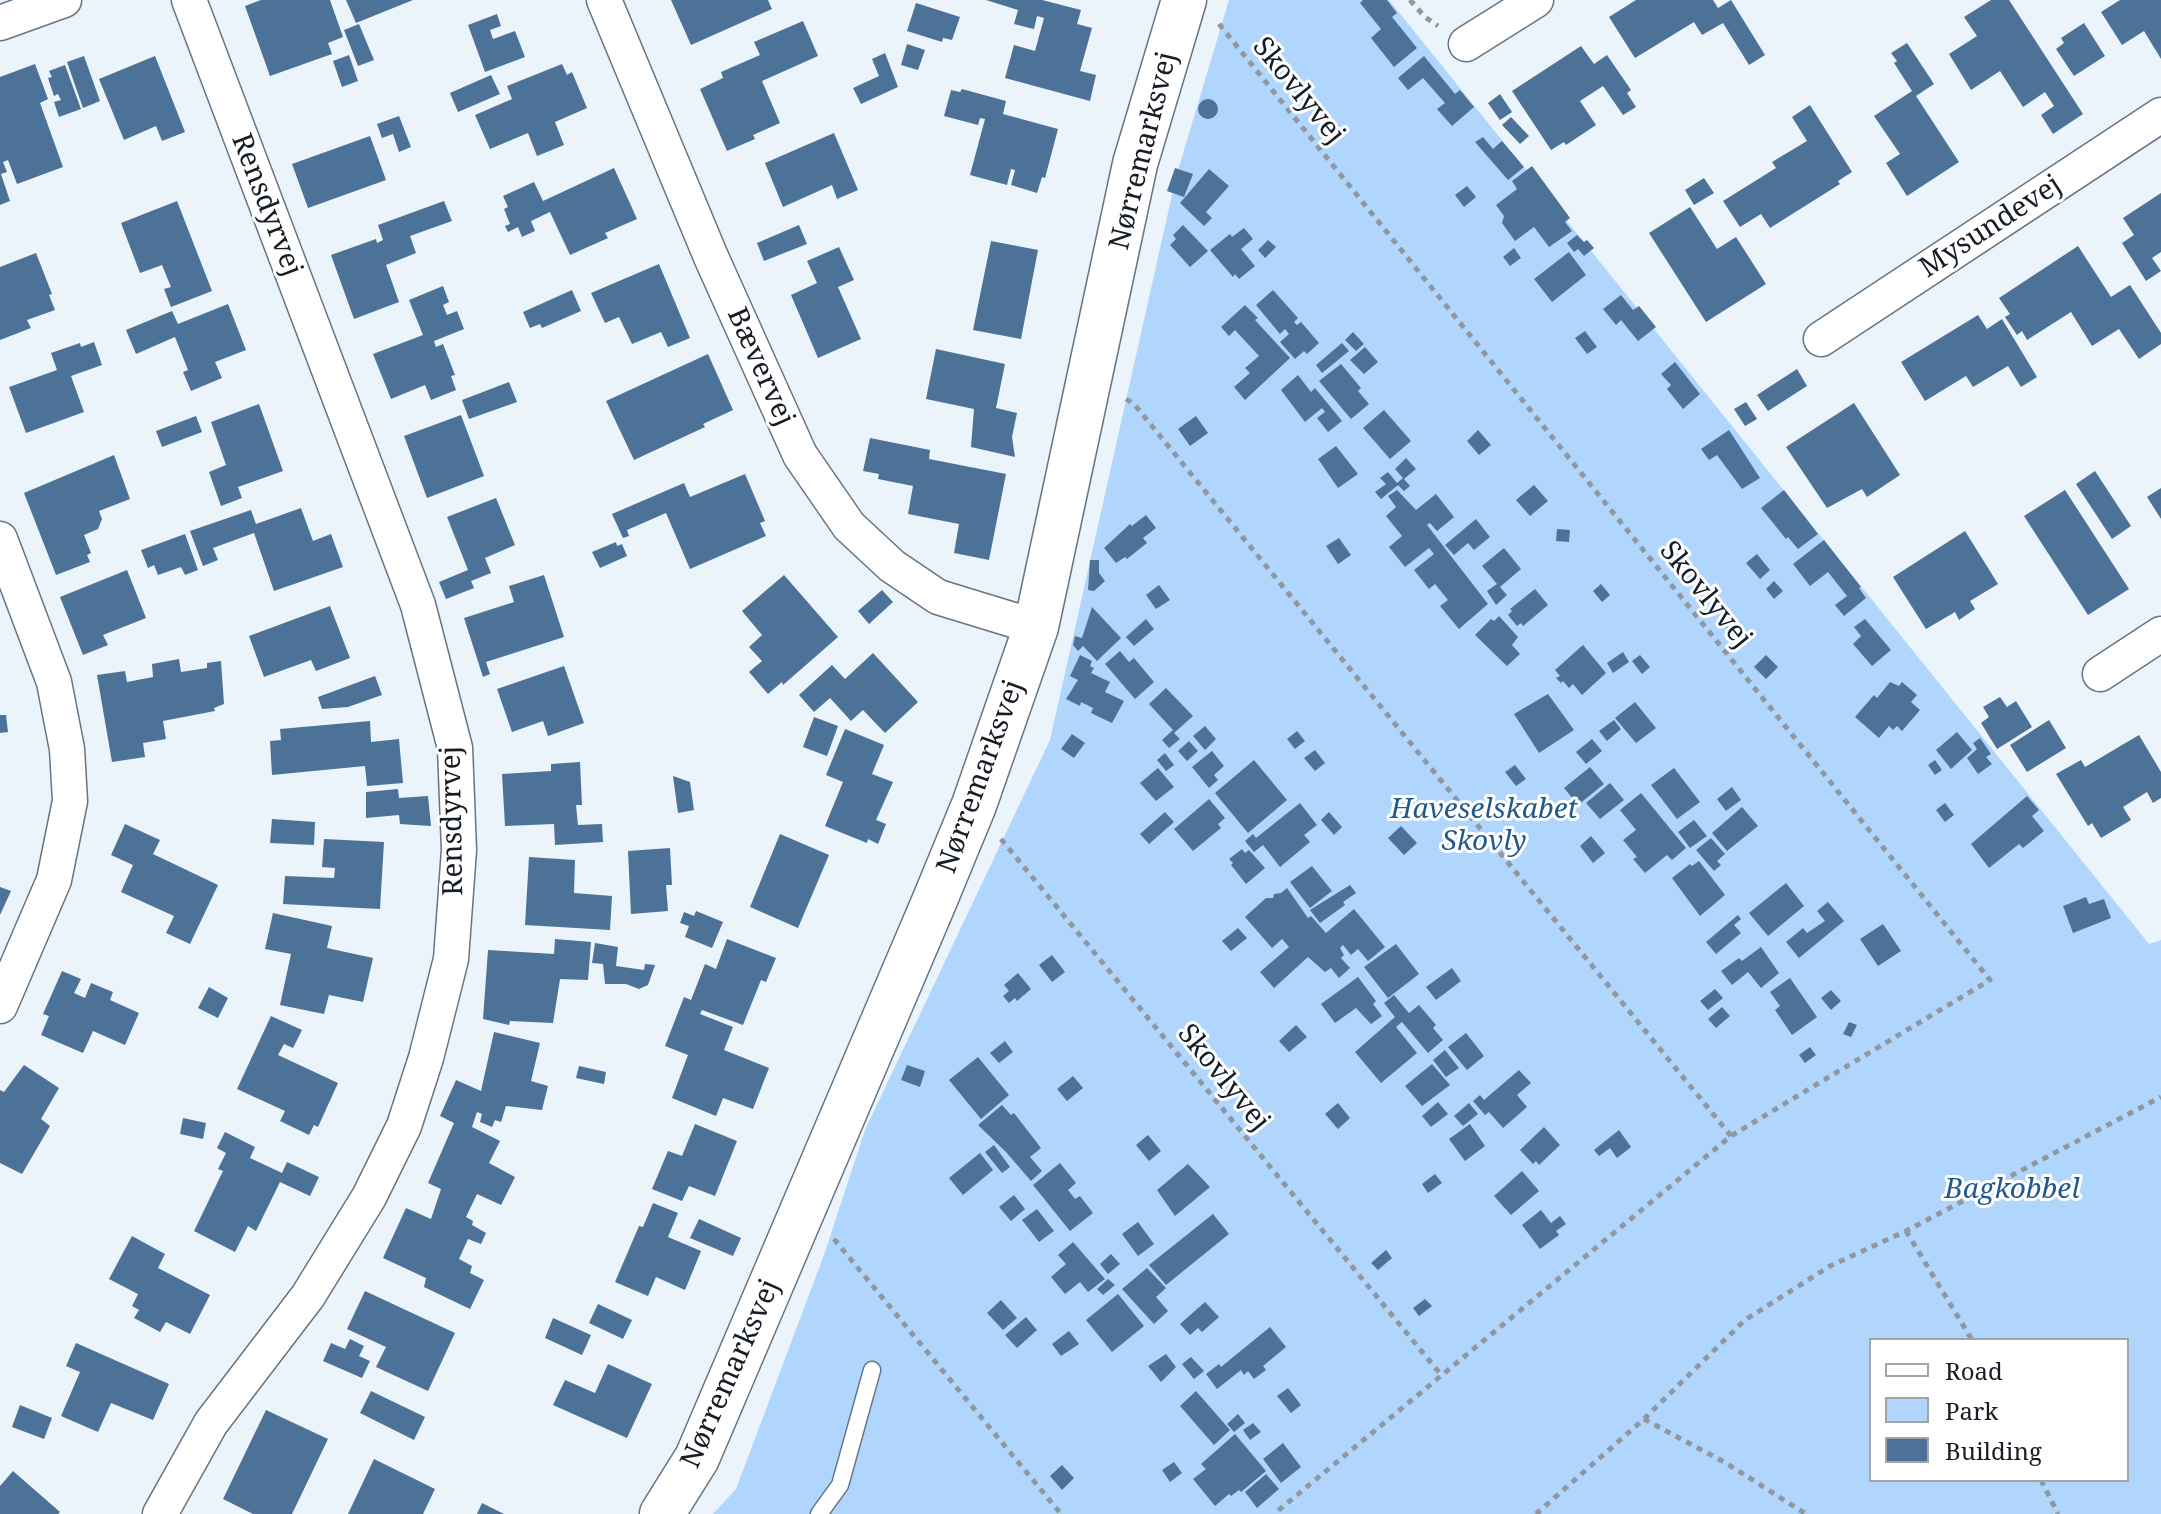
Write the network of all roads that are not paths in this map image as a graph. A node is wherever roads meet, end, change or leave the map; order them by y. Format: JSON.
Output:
{"nodes":[{"id":1,"x":64,"y":0,"type":"edge"},
{"id":2,"x":189,"y":0,"type":"edge"},
{"id":3,"x":604,"y":0,"type":"edge"},
{"id":4,"x":1536,"y":0,"type":"edge"},
{"id":5,"x":1197,"y":6,"type":"edge"},
{"id":6,"x":0,"y":23,"type":"edge"},
{"id":7,"x":1466,"y":44,"type":"dead end"},
{"id":8,"x":2161,"y":115,"type":"edge"},
{"id":9,"x":1821,"y":339,"type":"dead end"},
{"id":10,"x":0,"y":539,"type":"edge"},
{"id":11,"x":1036,"y":627,"type":"junction"},
{"id":12,"x":2161,"y":634,"type":"edge"},
{"id":13,"x":2100,"y":674,"type":"dead end"},
{"id":14,"x":0,"y":1006,"type":"edge"},
{"id":15,"x":872,"y":1370,"type":"dead end"},
{"id":16,"x":160,"y":1514,"type":"edge"},
{"id":17,"x":662,"y":1514,"type":"edge"},
{"id":18,"x":819,"y":1514,"type":"edge"}],
"edges":[{"from":1,"to":6,"type":"street"},
{"from":2,"to":16,"type":"street","name":"Rensdyrvej"},
{"from":3,"to":11,"type":"street","name":"Bævervej"},
{"from":4,"to":7,"type":"street"},
{"from":5,"to":11,"type":"street","name":"Nørremarksvej"},
{"from":8,"to":9,"type":"street","name":"Mysundevej"},
{"from":10,"to":14,"type":"street"},
{"from":11,"to":17,"type":"street","name":"Nørremarksvej"},
{"from":12,"to":13,"type":"street"},
{"from":15,"to":18,"type":"lane"}]}
